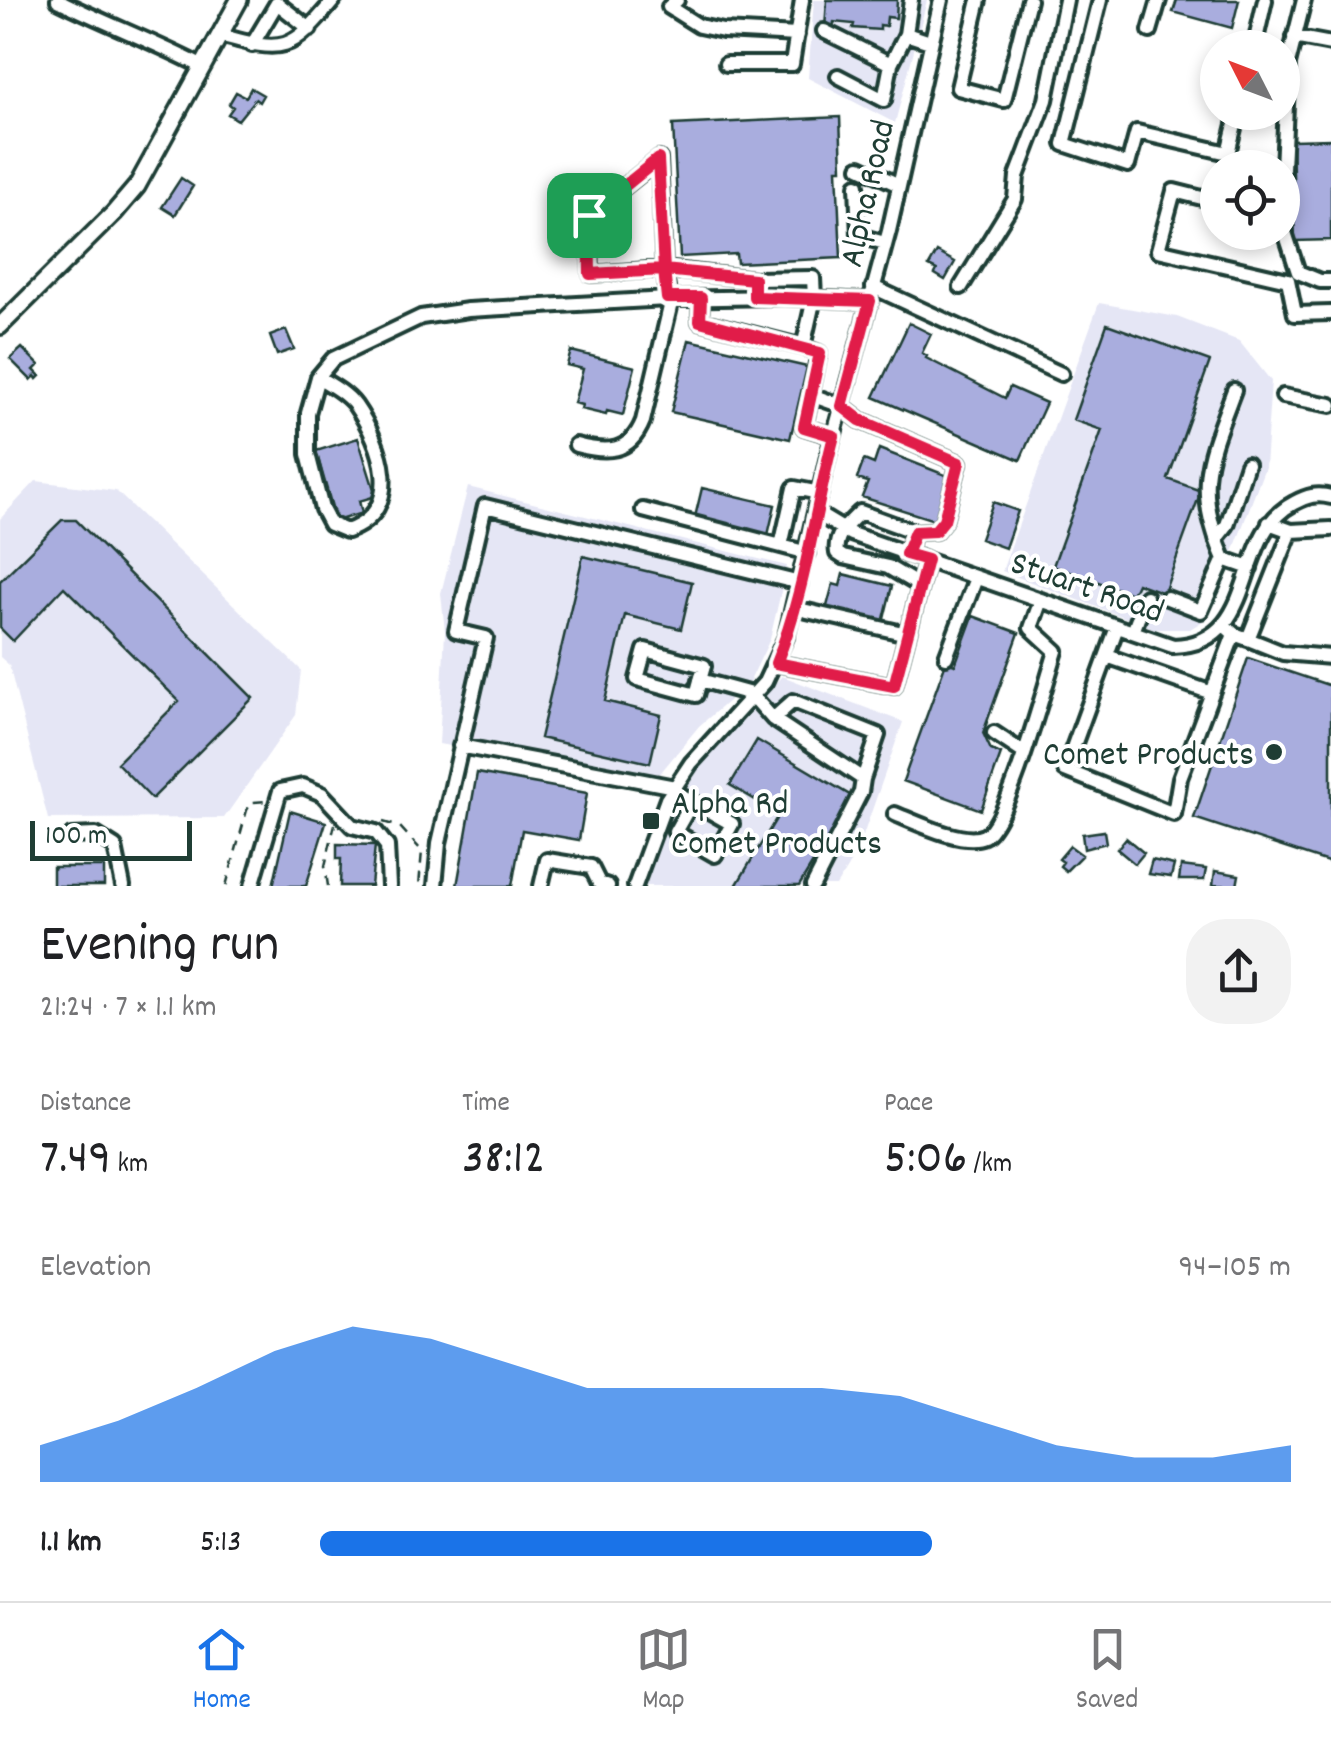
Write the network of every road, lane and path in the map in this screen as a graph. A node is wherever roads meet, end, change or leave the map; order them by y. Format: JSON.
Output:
{"nodes":[{"id":1,"x":58,"y":0,"type":"edge"},
{"id":2,"x":239,"y":0,"type":"edge"},
{"id":3,"x":334,"y":0,"type":"edge"},
{"id":4,"x":677,"y":0,"type":"edge"},
{"id":5,"x":802,"y":0,"type":"edge"},
{"id":6,"x":911,"y":0,"type":"edge"},
{"id":7,"x":941,"y":0,"type":"edge"},
{"id":8,"x":979,"y":0,"type":"edge"},
{"id":9,"x":1029,"y":0,"type":"edge"},
{"id":10,"x":1066,"y":0,"type":"edge"},
{"id":11,"x":1100,"y":0,"type":"edge"},
{"id":12,"x":1159,"y":0,"type":"edge"},
{"id":13,"x":1265,"y":0,"type":"edge"},
{"id":14,"x":1304,"y":0,"type":"edge"},
{"id":15,"x":310,"y":28,"type":"junction"},
{"id":16,"x":1258,"y":30,"type":"edge"},
{"id":17,"x":1296,"y":30,"type":"edge"},
{"id":18,"x":824,"y":31,"type":"dead end"},
{"id":19,"x":1150,"y":31,"type":"dead end"},
{"id":20,"x":906,"y":34,"type":"junction"},
{"id":21,"x":220,"y":35,"type":"junction"},
{"id":22,"x":797,"y":35,"type":"junction"},
{"id":23,"x":1300,"y":37,"type":"edge"},
{"id":24,"x":930,"y":42,"type":"junction"},
{"id":25,"x":1331,"y":44,"type":"edge"},
{"id":26,"x":252,"y":45,"type":"junction"},
{"id":27,"x":726,"y":64,"type":"dead end"},
{"id":28,"x":891,"y":64,"type":"junction"},
{"id":29,"x":203,"y":67,"type":"junction"},
{"id":30,"x":838,"y":76,"type":"dead end"},
{"id":31,"x":1234,"y":130,"type":"edge"},
{"id":32,"x":860,"y":166,"type":"dead end"},
{"id":33,"x":856,"y":185,"type":"dead end"},
{"id":34,"x":898,"y":186,"type":"junction"},
{"id":35,"x":1200,"y":198,"type":"edge"},
{"id":36,"x":885,"y":243,"type":"junction"},
{"id":37,"x":1291,"y":250,"type":"edge"},
{"id":38,"x":664,"y":270,"type":"junction"},
{"id":39,"x":754,"y":279,"type":"junction"},
{"id":40,"x":1331,"y":281,"type":"edge"},
{"id":41,"x":961,"y":287,"type":"dead end"},
{"id":42,"x":872,"y":294,"type":"junction"},
{"id":43,"x":754,"y":297,"type":"junction"},
{"id":44,"x":667,"y":298,"type":"junction"},
{"id":45,"x":701,"y":298,"type":"junction"},
{"id":46,"x":814,"y":298,"type":"junction"},
{"id":47,"x":1331,"y":313,"type":"edge"},
{"id":48,"x":0,"y":326,"type":"edge"},
{"id":49,"x":804,"y":346,"type":"junction"},
{"id":50,"x":1061,"y":374,"type":"dead end"},
{"id":51,"x":318,"y":377,"type":"junction"},
{"id":52,"x":1234,"y":390,"type":"dead end"},
{"id":53,"x":811,"y":396,"type":"junction"},
{"id":54,"x":1284,"y":396,"type":"dead end"},
{"id":55,"x":1331,"y":405,"type":"edge"},
{"id":56,"x":842,"y":406,"type":"junction"},
{"id":57,"x":834,"y":436,"type":"junction"},
{"id":58,"x":576,"y":445,"type":"dead end"},
{"id":59,"x":1248,"y":464,"type":"dead end"},
{"id":60,"x":820,"y":493,"type":"junction"},
{"id":61,"x":1331,"y":497,"type":"edge"},
{"id":62,"x":643,"y":510,"type":"dead end"},
{"id":63,"x":816,"y":513,"type":"junction"},
{"id":64,"x":1269,"y":523,"type":"junction"},
{"id":65,"x":1331,"y":529,"type":"edge"},
{"id":66,"x":842,"y":530,"type":"junction"},
{"id":67,"x":1292,"y":531,"type":"junction"},
{"id":68,"x":915,"y":532,"type":"junction"},
{"id":69,"x":1216,"y":539,"type":"junction"},
{"id":70,"x":781,"y":546,"type":"junction"},
{"id":71,"x":808,"y":553,"type":"junction"},
{"id":72,"x":906,"y":554,"type":"junction"},
{"id":73,"x":1224,"y":558,"type":"junction"},
{"id":74,"x":927,"y":560,"type":"junction"},
{"id":75,"x":1250,"y":568,"type":"junction"},
{"id":76,"x":976,"y":578,"type":"junction"},
{"id":77,"x":800,"y":583,"type":"junction"},
{"id":78,"x":920,"y":586,"type":"junction"},
{"id":79,"x":1146,"y":597,"type":"dead end"},
{"id":80,"x":1166,"y":598,"type":"dead end"},
{"id":81,"x":1041,"y":600,"type":"junction"},
{"id":82,"x":794,"y":608,"type":"junction"},
{"id":83,"x":1117,"y":627,"type":"junction"},
{"id":84,"x":1229,"y":629,"type":"junction"},
{"id":85,"x":1133,"y":632,"type":"junction"},
{"id":86,"x":907,"y":634,"type":"junction"},
{"id":87,"x":1248,"y":639,"type":"junction"},
{"id":88,"x":1106,"y":656,"type":"junction"},
{"id":89,"x":946,"y":657,"type":"dead end"},
{"id":90,"x":1331,"y":657,"type":"edge"},
{"id":91,"x":776,"y":663,"type":"junction"},
{"id":92,"x":700,"y":680,"type":"junction"},
{"id":93,"x":1212,"y":693,"type":"junction"},
{"id":94,"x":752,"y":694,"type":"junction"},
{"id":95,"x":773,"y":719,"type":"junction"},
{"id":96,"x":994,"y":732,"type":"dead end"},
{"id":97,"x":460,"y":746,"type":"junction"},
{"id":98,"x":1024,"y":753,"type":"junction"},
{"id":99,"x":863,"y":779,"type":"junction"},
{"id":100,"x":673,"y":789,"type":"junction"},
{"id":101,"x":271,"y":797,"type":"dead end"},
{"id":102,"x":692,"y":802,"type":"junction"},
{"id":103,"x":895,"y":814,"type":"dead end"},
{"id":104,"x":336,"y":820,"type":"dead end"},
{"id":105,"x":372,"y":821,"type":"dead end"},
{"id":106,"x":71,"y":836,"type":"dead end"},
{"id":107,"x":601,"y":885,"type":"edge"},
{"id":108,"x":123,"y":886,"type":"edge"},
{"id":109,"x":226,"y":886,"type":"edge"},
{"id":110,"x":252,"y":886,"type":"edge"},
{"id":111,"x":328,"y":886,"type":"edge"},
{"id":112,"x":388,"y":886,"type":"edge"},
{"id":113,"x":419,"y":886,"type":"edge"},
{"id":114,"x":435,"y":886,"type":"edge"},
{"id":115,"x":541,"y":886,"type":"edge"},
{"id":116,"x":635,"y":886,"type":"edge"},
{"id":117,"x":813,"y":886,"type":"edge"}],
"edges":[{"from":1,"to":29,"type":"street"},
{"from":2,"to":21,"type":"main road"},
{"from":3,"to":15,"type":"street"},
{"from":4,"to":22,"type":"street"},
{"from":5,"to":22,"type":"street"},
{"from":6,"to":20,"type":"street"},
{"from":7,"to":24,"type":"street","name":"Alpha Road"},
{"from":8,"to":9,"type":"street"},
{"from":10,"to":41,"type":"street"},
{"from":11,"to":31,"type":"street"},
{"from":12,"to":19,"type":"street"},
{"from":13,"to":16,"type":"street"},
{"from":14,"to":17,"type":"street"},
{"from":15,"to":26,"type":"street"},
{"from":15,"to":26,"type":"street"},
{"from":18,"to":28,"type":"street"},
{"from":20,"to":24,"type":"street"},
{"from":20,"to":28,"type":"street"},
{"from":21,"to":26,"type":"street"},
{"from":21,"to":29,"type":"main road"},
{"from":22,"to":27,"type":"street"},
{"from":23,"to":25,"type":"street"},
{"from":24,"to":34,"type":"street","name":"Alpha Road"},
{"from":28,"to":30,"type":"street"},
{"from":29,"to":48,"type":"main road"},
{"from":32,"to":34,"type":"street"},
{"from":33,"to":36,"type":"street"},
{"from":34,"to":36,"type":"street","name":"Alpha Road"},
{"from":35,"to":47,"type":"street"},
{"from":36,"to":42,"type":"street","name":"Alpha Road"},
{"from":37,"to":40,"type":"street"},
{"from":38,"to":38,"type":"street"},
{"from":38,"to":39,"type":"street"},
{"from":38,"to":44,"type":"street"},
{"from":39,"to":43,"type":"street"},
{"from":39,"to":46,"type":"street"},
{"from":42,"to":46,"type":"street"},
{"from":42,"to":50,"type":"street"},
{"from":42,"to":56,"type":"street","name":"Alpha Road"},
{"from":43,"to":45,"type":"street"},
{"from":43,"to":46,"type":"street"},
{"from":44,"to":45,"type":"street"},
{"from":44,"to":51,"type":"street"},
{"from":44,"to":58,"type":"street"},
{"from":45,"to":49,"type":"street"},
{"from":46,"to":49,"type":"street"},
{"from":49,"to":53,"type":"street"},
{"from":51,"to":51,"type":"street"},
{"from":52,"to":69,"type":"street"},
{"from":53,"to":56,"type":"street"},
{"from":53,"to":57,"type":"street"},
{"from":54,"to":55,"type":"street"},
{"from":56,"to":57,"type":"street","name":"Alpha Road"},
{"from":56,"to":68,"type":"street"},
{"from":57,"to":60,"type":"street","name":"Alpha Road"},
{"from":59,"to":69,"type":"street"},
{"from":60,"to":63,"type":"street","name":"Alpha Road"},
{"from":60,"to":70,"type":"street"},
{"from":61,"to":64,"type":"street"},
{"from":62,"to":70,"type":"street"},
{"from":63,"to":66,"type":"street","name":"Stuart Road"},
{"from":63,"to":71,"type":"street","name":"Alpha Road"},
{"from":64,"to":67,"type":"street"},
{"from":64,"to":75,"type":"street"},
{"from":65,"to":67,"type":"street"},
{"from":66,"to":68,"type":"street"},
{"from":66,"to":72,"type":"street","name":"Stuart Road"},
{"from":66,"to":78,"type":"street"},
{"from":67,"to":87,"type":"street"},
{"from":68,"to":72,"type":"street"},
{"from":69,"to":73,"type":"street"},
{"from":70,"to":71,"type":"street"},
{"from":71,"to":77,"type":"street","name":"Alpha Road"},
{"from":72,"to":74,"type":"street","name":"Stuart Road"},
{"from":73,"to":75,"type":"street"},
{"from":73,"to":80,"type":"street"},
{"from":74,"to":76,"type":"street","name":"Stuart Road"},
{"from":74,"to":78,"type":"street"},
{"from":75,"to":84,"type":"street"},
{"from":76,"to":81,"type":"street","name":"Stuart Road"},
{"from":76,"to":89,"type":"street"},
{"from":77,"to":82,"type":"street","name":"Alpha Road"},
{"from":77,"to":97,"type":"street"},
{"from":78,"to":86,"type":"street"},
{"from":79,"to":85,"type":"street"},
{"from":81,"to":83,"type":"street","name":"Stuart Road"},
{"from":81,"to":98,"type":"street"},
{"from":82,"to":86,"type":"street"},
{"from":82,"to":91,"type":"street","name":"Alpha Road"},
{"from":83,"to":85,"type":"street","name":"Stuart Road"},
{"from":83,"to":88,"type":"street"},
{"from":84,"to":85,"type":"street","name":"Stuart Road"},
{"from":84,"to":87,"type":"street"},
{"from":84,"to":93,"type":"street"},
{"from":86,"to":91,"type":"street"},
{"from":87,"to":90,"type":"street"},
{"from":88,"to":93,"type":"street"},
{"from":88,"to":93,"type":"street"},
{"from":91,"to":94,"type":"street","name":"Alpha Road"},
{"from":92,"to":92,"type":"street"},
{"from":92,"to":94,"type":"street"},
{"from":94,"to":95,"type":"street"},
{"from":94,"to":100,"type":"street","name":"Alpha Road"},
{"from":95,"to":99,"type":"street"},
{"from":95,"to":99,"type":"street"},
{"from":96,"to":98,"type":"street"},
{"from":97,"to":100,"type":"street"},
{"from":97,"to":114,"type":"street"},
{"from":98,"to":103,"type":"street"},
{"from":99,"to":117,"type":"street"},
{"from":100,"to":102,"type":"street"},
{"from":100,"to":116,"type":"street","name":"Alpha Road"},
{"from":101,"to":109,"type":"path"},
{"from":102,"to":102,"type":"street"},
{"from":104,"to":111,"type":"path"},
{"from":105,"to":113,"type":"path"},
{"from":106,"to":108,"type":"street"},
{"from":107,"to":115,"type":"street"},
{"from":110,"to":112,"type":"street"}]}
